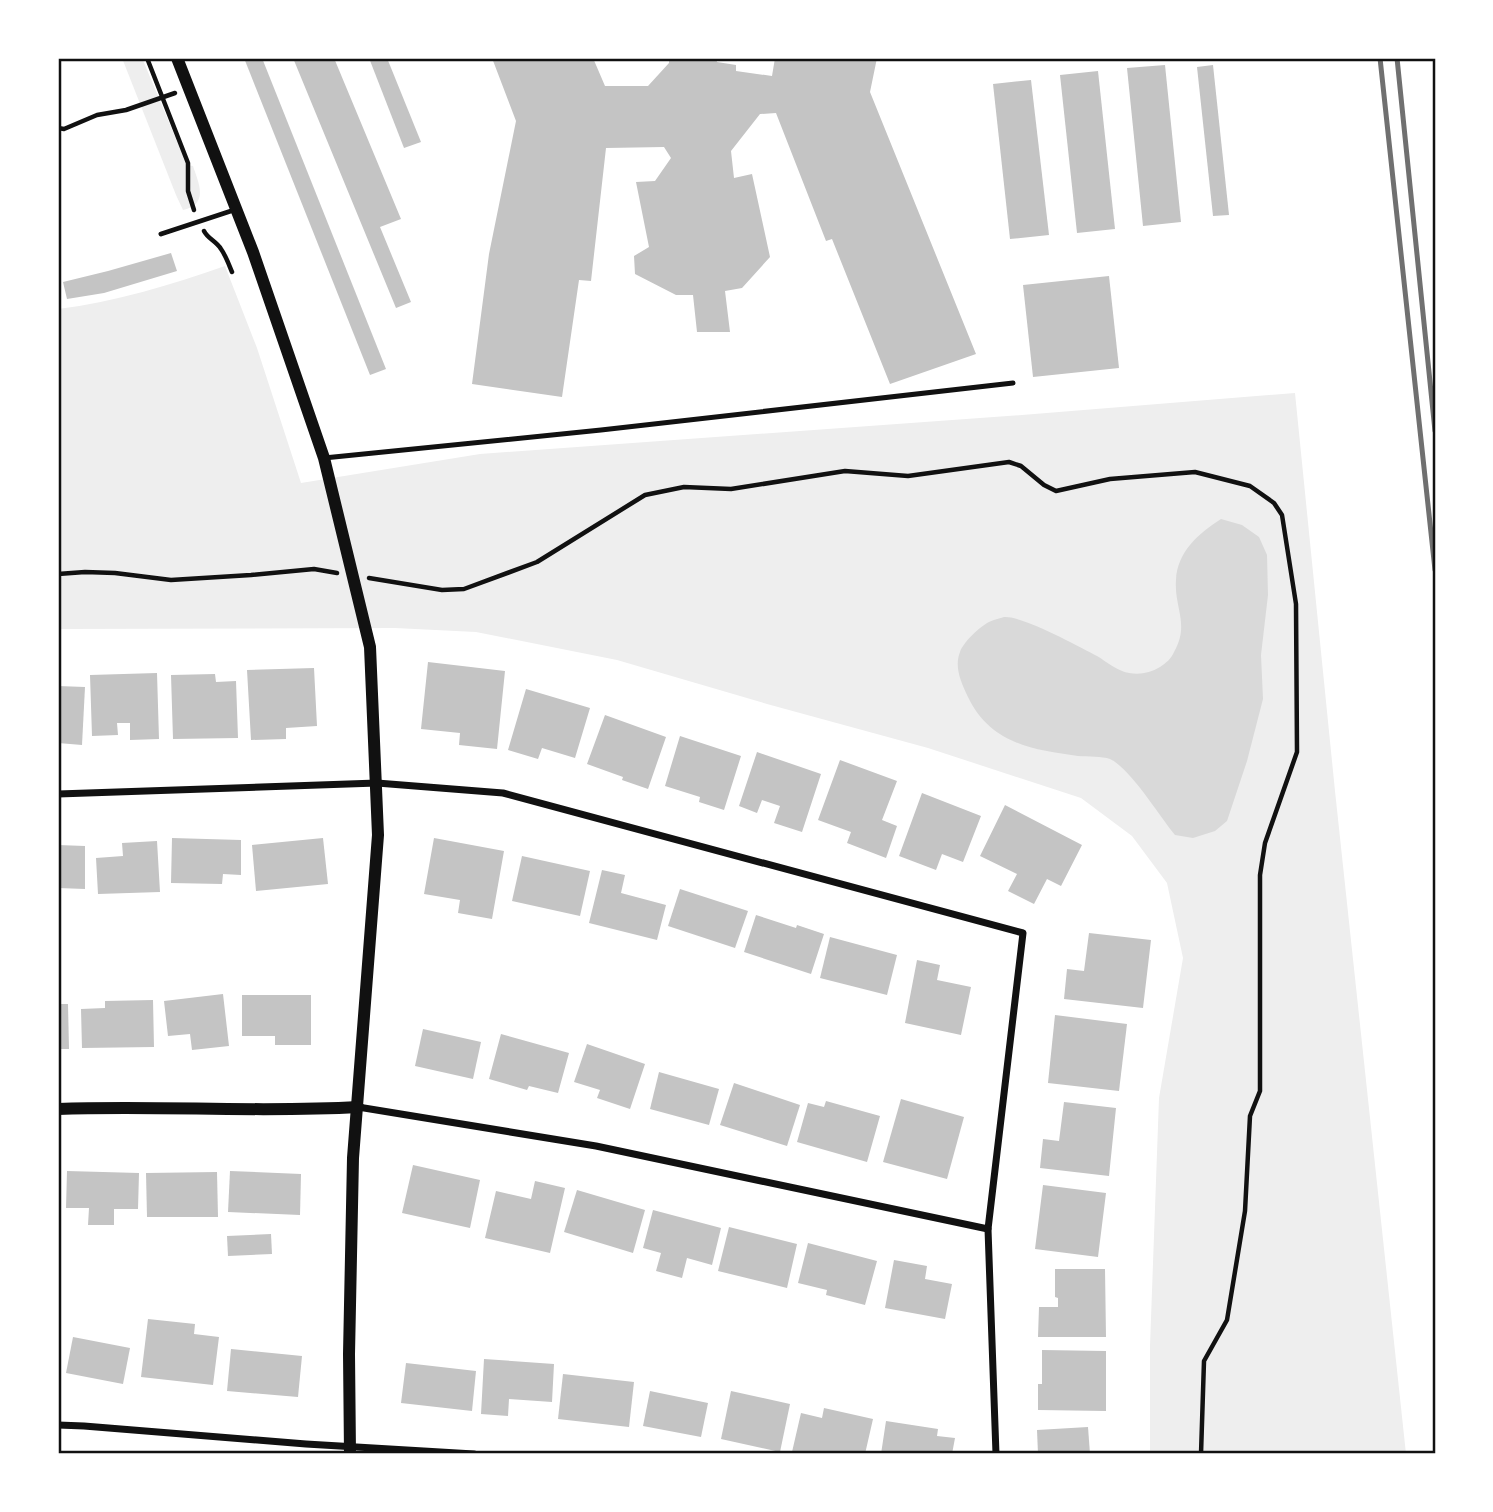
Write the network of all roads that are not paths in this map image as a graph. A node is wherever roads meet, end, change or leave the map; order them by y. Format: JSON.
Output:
{"nodes":[{"id":1,"x":177,"y":58,"type":"edge"},
{"id":2,"x":235,"y":209,"type":"junction"},
{"id":3,"x":160,"y":234,"type":"dead end"},
{"id":4,"x":1013,"y":383,"type":"dead end"},
{"id":5,"x":324,"y":458,"type":"junction"},
{"id":6,"x":377,"y":783,"type":"junction"},
{"id":7,"x":58,"y":794,"type":"edge"},
{"id":8,"x":358,"y":1107,"type":"junction"},
{"id":9,"x":58,"y":1109,"type":"edge"},
{"id":10,"x":988,"y":1229,"type":"junction"},
{"id":11,"x":58,"y":1425,"type":"edge"},
{"id":12,"x":350,"y":1450,"type":"edge"},
{"id":13,"x":474,"y":1454,"type":"edge"},
{"id":14,"x":996,"y":1454,"type":"edge"}],
"edges":[{"from":1,"to":2,"type":"street"},
{"from":2,"to":3,"type":"lane"},
{"from":2,"to":5,"type":"street"},
{"from":4,"to":5,"type":"lane"},
{"from":5,"to":6,"type":"street"},
{"from":6,"to":7,"type":"street"},
{"from":6,"to":8,"type":"street"},
{"from":6,"to":10,"type":"street"},
{"from":8,"to":9,"type":"street"},
{"from":8,"to":10,"type":"street"},
{"from":8,"to":12,"type":"street"},
{"from":10,"to":14,"type":"street"},
{"from":11,"to":12,"type":"street"},
{"from":12,"to":13,"type":"street"}]}
